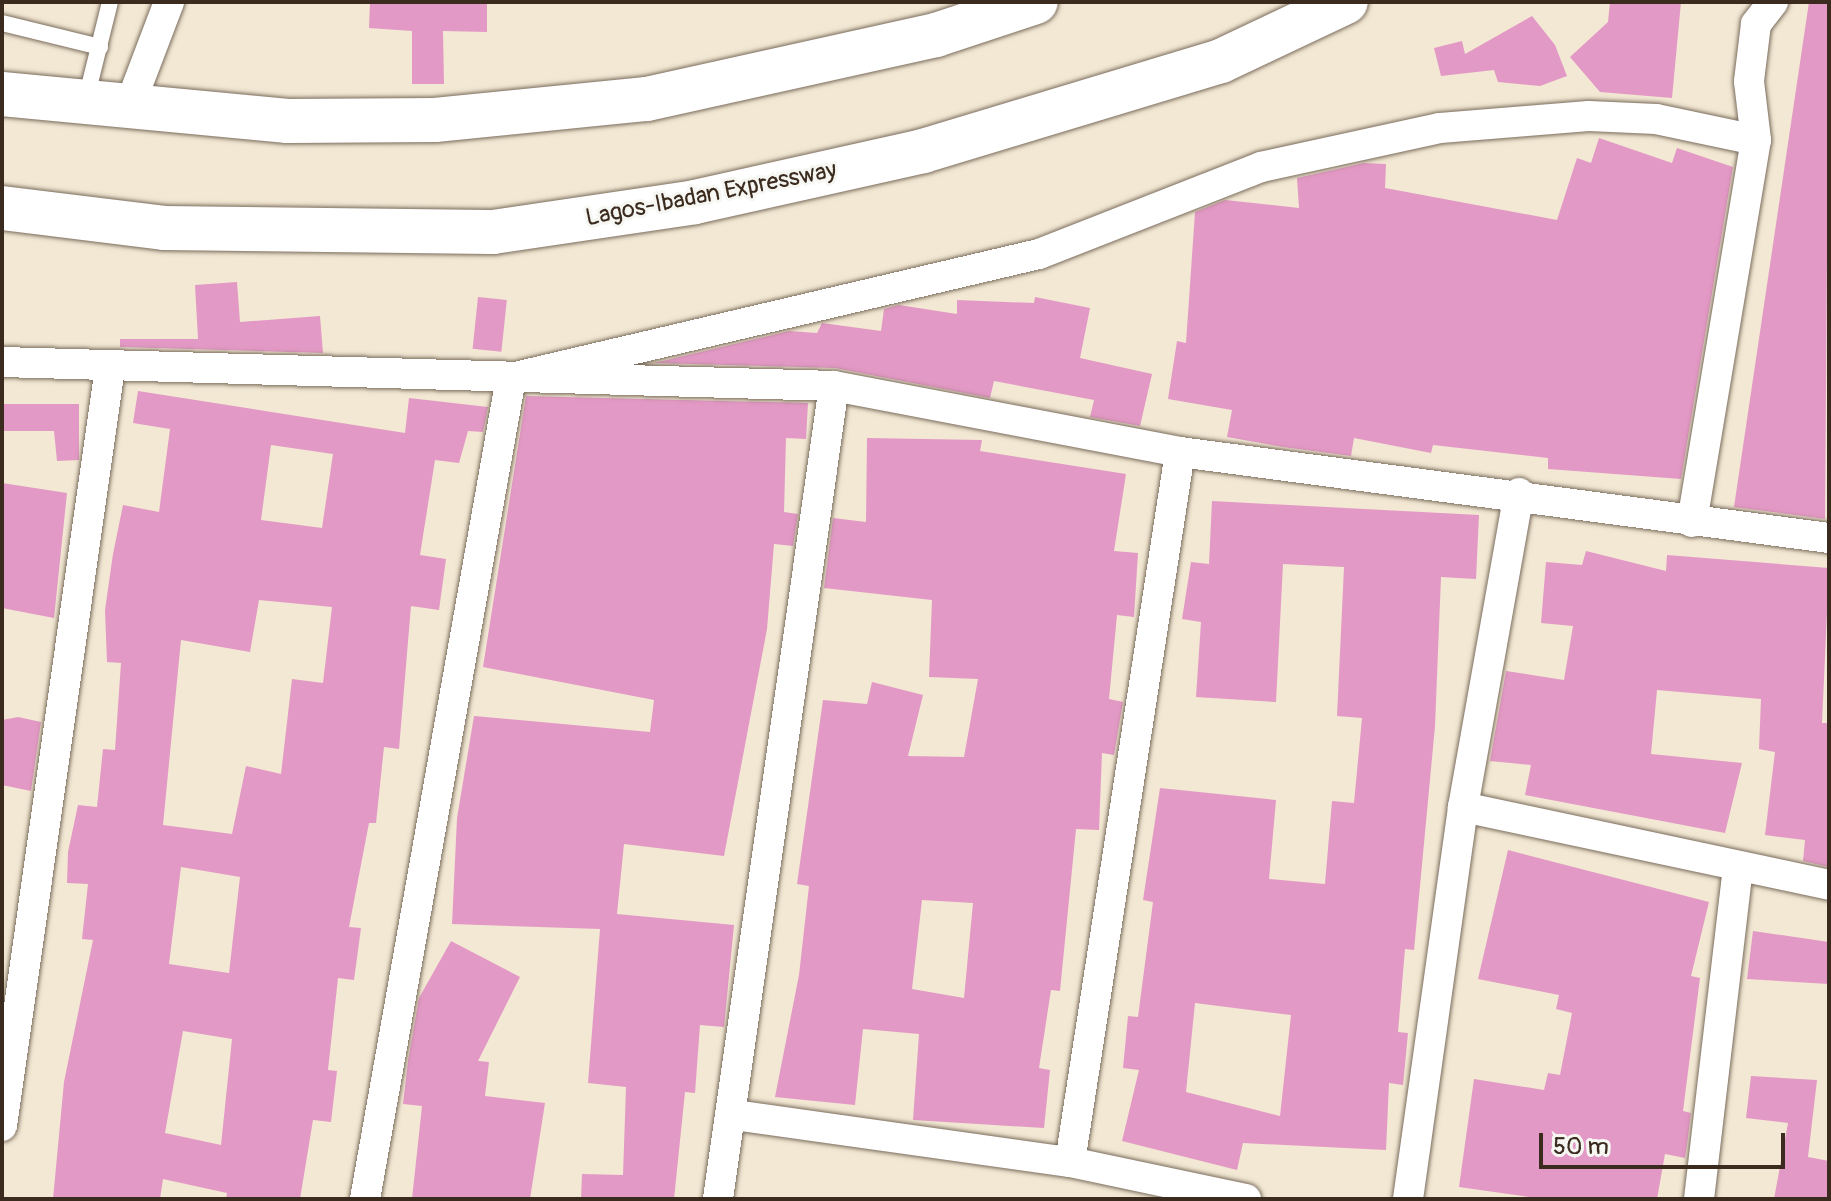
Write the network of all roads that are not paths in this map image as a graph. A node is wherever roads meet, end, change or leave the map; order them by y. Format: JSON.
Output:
{"nodes":[{"id":1,"x":110,"y":2,"type":"edge"},
{"id":2,"x":169,"y":2,"type":"edge"},
{"id":3,"x":1036,"y":2,"type":"edge"},
{"id":4,"x":1346,"y":2,"type":"edge"},
{"id":5,"x":1773,"y":2,"type":"edge"},
{"id":6,"x":2,"y":23,"type":"edge"},
{"id":7,"x":100,"y":47,"type":"junction"},
{"id":8,"x":2,"y":94,"type":"edge"},
{"id":9,"x":85,"y":105,"type":"junction"},
{"id":10,"x":128,"y":110,"type":"junction"},
{"id":11,"x":1756,"y":140,"type":"junction"},
{"id":12,"x":2,"y":208,"type":"edge"},
{"id":13,"x":2,"y":362,"type":"edge"},
{"id":14,"x":110,"y":367,"type":"junction"},
{"id":15,"x":511,"y":378,"type":"junction"},
{"id":16,"x":834,"y":386,"type":"junction"},
{"id":17,"x":1180,"y":452,"type":"junction"},
{"id":18,"x":1519,"y":493,"type":"junction"},
{"id":19,"x":1692,"y":522,"type":"junction"},
{"id":20,"x":1829,"y":538,"type":"edge"},
{"id":21,"x":1463,"y":807,"type":"junction"},
{"id":22,"x":1738,"y":866,"type":"junction"},
{"id":23,"x":1829,"y":885,"type":"edge"},
{"id":24,"x":734,"y":1115,"type":"junction"},
{"id":25,"x":2,"y":1126,"type":"edge"},
{"id":26,"x":1070,"y":1162,"type":"junction"},
{"id":27,"x":365,"y":1199,"type":"edge"},
{"id":28,"x":718,"y":1199,"type":"edge"},
{"id":29,"x":1246,"y":1199,"type":"edge"},
{"id":30,"x":1408,"y":1199,"type":"edge"},
{"id":31,"x":1699,"y":1199,"type":"edge"}],
"edges":[{"from":1,"to":7,"type":"lane"},
{"from":2,"to":10,"type":"street"},
{"from":3,"to":10,"type":"highway"},
{"from":4,"to":12,"type":"highway","name":"Lagos-Ibadan Expressway"},
{"from":5,"to":11,"type":"street"},
{"from":6,"to":7,"type":"lane"},
{"from":7,"to":9,"type":"lane"},
{"from":8,"to":9,"type":"highway"},
{"from":9,"to":10,"type":"highway"},
{"from":11,"to":15,"type":"street"},
{"from":11,"to":19,"type":"street"},
{"from":13,"to":14,"type":"street"},
{"from":14,"to":15,"type":"street"},
{"from":14,"to":25,"type":"street"},
{"from":15,"to":16,"type":"street"},
{"from":15,"to":27,"type":"street"},
{"from":16,"to":17,"type":"street"},
{"from":16,"to":24,"type":"street"},
{"from":17,"to":18,"type":"street"},
{"from":17,"to":26,"type":"street"},
{"from":18,"to":19,"type":"street"},
{"from":18,"to":21,"type":"street"},
{"from":19,"to":20,"type":"street"},
{"from":21,"to":22,"type":"street"},
{"from":21,"to":30,"type":"street"},
{"from":22,"to":23,"type":"street"},
{"from":22,"to":31,"type":"street"},
{"from":24,"to":26,"type":"street"},
{"from":24,"to":28,"type":"street"},
{"from":26,"to":29,"type":"street"}]}
